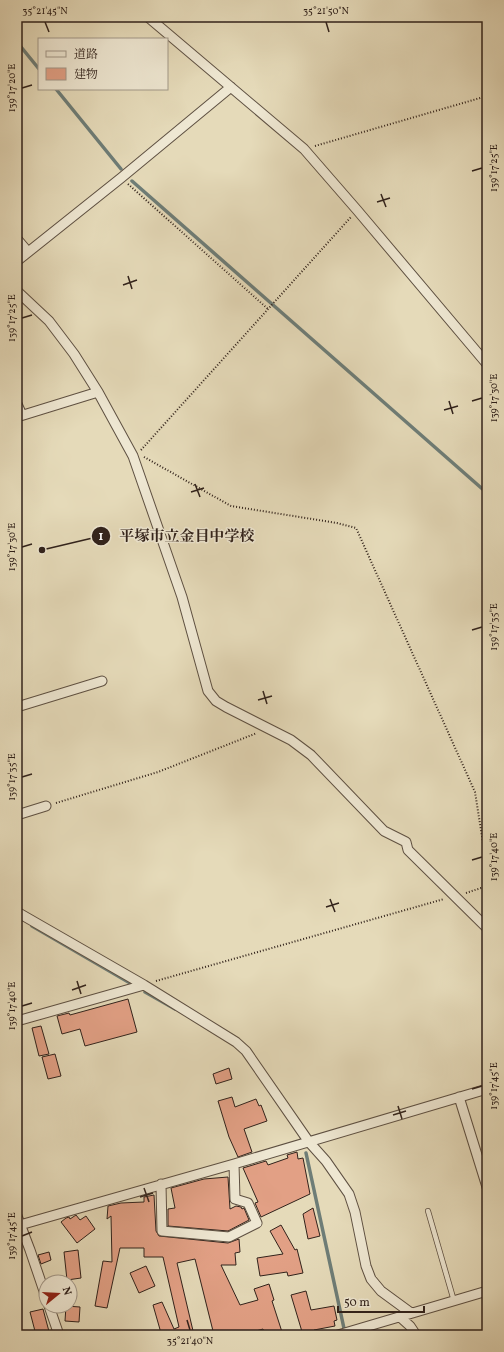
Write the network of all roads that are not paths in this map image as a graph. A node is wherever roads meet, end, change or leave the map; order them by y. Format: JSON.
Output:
{"nodes":[{"id":1,"x":148,"y":17,"type":"edge"},
{"id":2,"x":231,"y":88,"type":"junction"},
{"id":3,"x":17,"y":239,"type":"edge"},
{"id":4,"x":28,"y":252,"type":"junction"},
{"id":5,"x":17,"y":261,"type":"edge"},
{"id":6,"x":17,"y":291,"type":"edge"},
{"id":7,"x":487,"y":364,"type":"edge"},
{"id":8,"x":98,"y":392,"type":"junction"},
{"id":9,"x":17,"y":404,"type":"edge"},
{"id":10,"x":19,"y":416,"type":"edge"},
{"id":11,"x":102,"y":681,"type":"dead end"},
{"id":12,"x":17,"y":707,"type":"edge"},
{"id":13,"x":46,"y":806,"type":"road end"},
{"id":14,"x":17,"y":814,"type":"edge"},
{"id":15,"x":17,"y":912,"type":"edge"},
{"id":16,"x":487,"y":928,"type":"edge"},
{"id":17,"x":144,"y":985,"type":"junction"},
{"id":18,"x":17,"y":1021,"type":"edge"},
{"id":19,"x":487,"y":1089,"type":"edge"},
{"id":20,"x":459,"y":1098,"type":"junction"},
{"id":21,"x":309,"y":1142,"type":"junction"},
{"id":22,"x":234,"y":1164,"type":"junction"},
{"id":23,"x":161,"y":1184,"type":"junction"},
{"id":24,"x":487,"y":1187,"type":"edge"},
{"id":25,"x":428,"y":1211,"type":"dead end"},
{"id":26,"x":19,"y":1220,"type":"edge"},
{"id":27,"x":38,"y":1274,"type":"edge"},
{"id":28,"x":487,"y":1291,"type":"edge"},
{"id":29,"x":454,"y":1301,"type":"junction"},
{"id":30,"x":411,"y":1313,"type":"junction"},
{"id":31,"x":52,"y":1314,"type":"edge"},
{"id":32,"x":400,"y":1316,"type":"junction"},
{"id":33,"x":59,"y":1335,"type":"edge"},
{"id":34,"x":339,"y":1335,"type":"edge"},
{"id":35,"x":416,"y":1335,"type":"edge"}],
"edges":[{"from":1,"to":2,"type":"street"},
{"from":2,"to":4,"type":"street"},
{"from":2,"to":7,"type":"street"},
{"from":3,"to":4,"type":"street"},
{"from":4,"to":5,"type":"street"},
{"from":6,"to":8,"type":"street"},
{"from":8,"to":10,"type":"street"},
{"from":8,"to":16,"type":"street"},
{"from":9,"to":10,"type":"street"},
{"from":11,"to":12,"type":"street"},
{"from":13,"to":14,"type":"street"},
{"from":15,"to":17,"type":"street"},
{"from":17,"to":18,"type":"street"},
{"from":17,"to":21,"type":"street"},
{"from":19,"to":20,"type":"street"},
{"from":20,"to":21,"type":"street"},
{"from":20,"to":24,"type":"street"},
{"from":21,"to":22,"type":"street"},
{"from":21,"to":30,"type":"street"},
{"from":22,"to":23,"type":"street"},
{"from":22,"to":23,"type":"street"},
{"from":23,"to":26,"type":"street"},
{"from":25,"to":29,"type":"lane"},
{"from":26,"to":27,"type":"street"},
{"from":28,"to":29,"type":"street"},
{"from":29,"to":30,"type":"street"},
{"from":30,"to":32,"type":"street"},
{"from":31,"to":33,"type":"street"},
{"from":32,"to":34,"type":"street"},
{"from":32,"to":35,"type":"street"}]}
